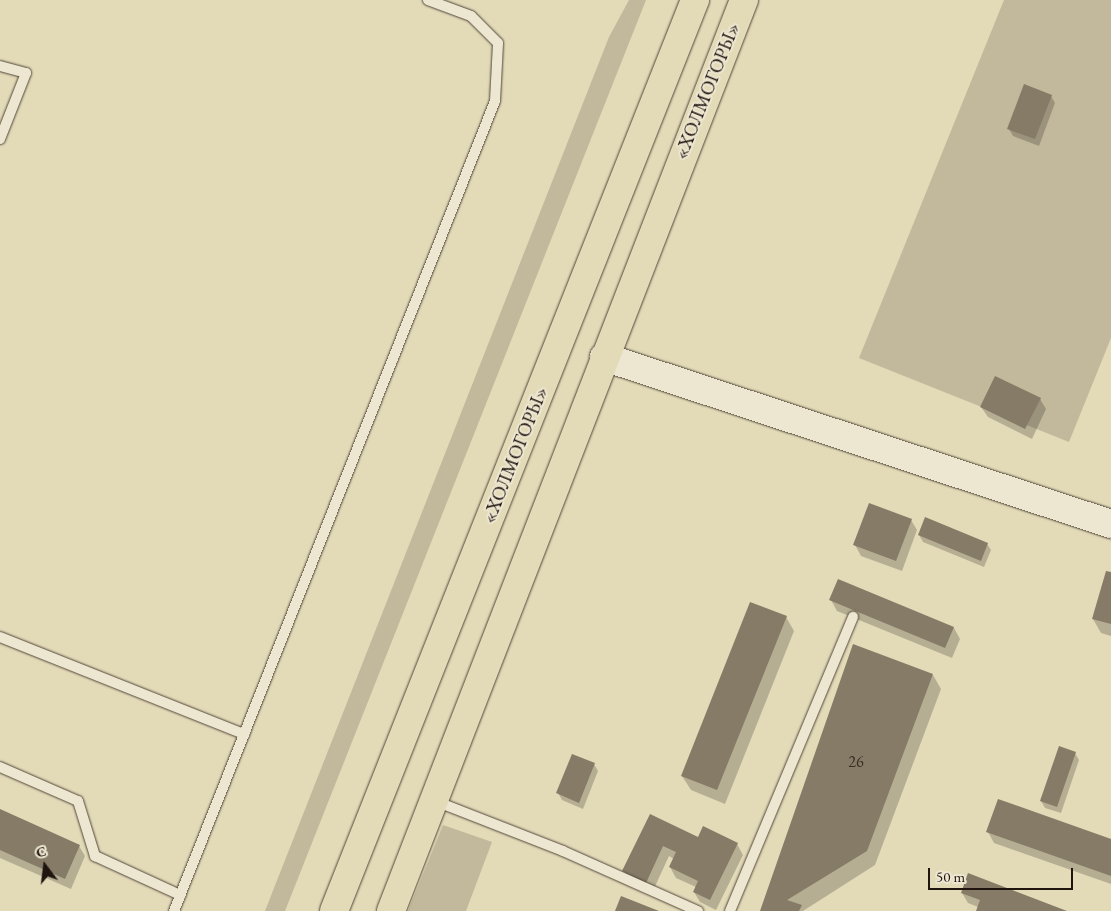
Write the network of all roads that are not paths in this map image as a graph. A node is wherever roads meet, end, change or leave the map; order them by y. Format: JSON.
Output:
{"nodes":[{"id":1,"x":428,"y":0,"type":"edge"},
{"id":2,"x":695,"y":0,"type":"edge"},
{"id":3,"x":744,"y":0,"type":"edge"},
{"id":4,"x":0,"y":66,"type":"edge"},
{"id":5,"x":0,"y":140,"type":"edge"},
{"id":6,"x":604,"y":357,"type":"junction"},
{"id":7,"x":1111,"y":524,"type":"edge"},
{"id":8,"x":853,"y":618,"type":"dead end"},
{"id":9,"x":0,"y":637,"type":"edge"},
{"id":10,"x":244,"y":734,"type":"junction"},
{"id":11,"x":0,"y":767,"type":"edge"},
{"id":12,"x":434,"y":801,"type":"junction"},
{"id":13,"x":180,"y":895,"type":"junction"},
{"id":14,"x":174,"y":911,"type":"edge"},
{"id":15,"x":334,"y":911,"type":"edge"},
{"id":16,"x":391,"y":911,"type":"edge"},
{"id":17,"x":698,"y":911,"type":"edge"},
{"id":18,"x":730,"y":911,"type":"edge"}],
"edges":[{"from":1,"to":10,"type":"lane"},
{"from":2,"to":15,"type":"highway","name":"«ХОЛМОГОРЫ»"},
{"from":3,"to":6,"type":"highway","name":"«ХОЛМОГОРЫ»"},
{"from":4,"to":5,"type":"lane"},
{"from":6,"to":7,"type":"street"},
{"from":6,"to":12,"type":"highway","name":"«ХОЛМОГОРЫ»"},
{"from":8,"to":18,"type":"lane"},
{"from":9,"to":10,"type":"lane"},
{"from":10,"to":13,"type":"lane"},
{"from":11,"to":13,"type":"lane"},
{"from":12,"to":16,"type":"highway","name":"«ХОЛМОГОРЫ»"},
{"from":12,"to":17,"type":"lane"},
{"from":13,"to":14,"type":"lane"}]}
